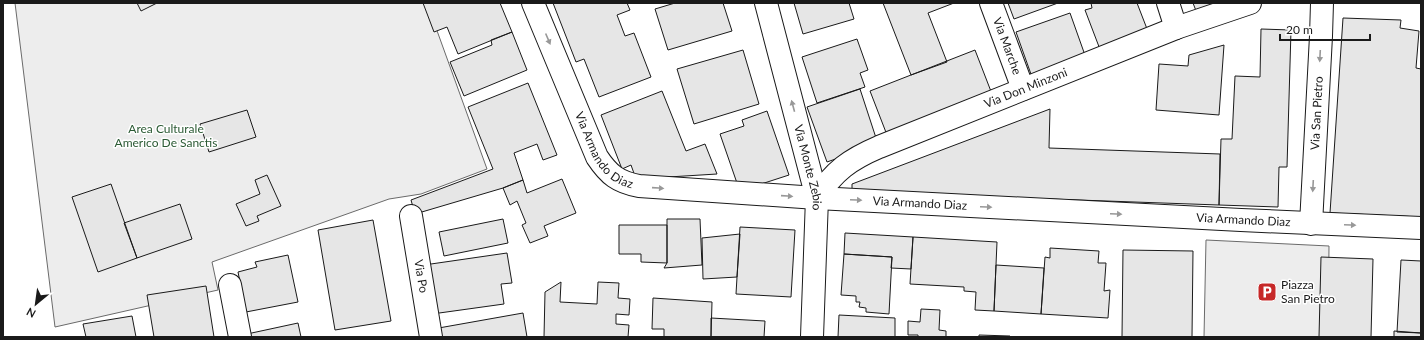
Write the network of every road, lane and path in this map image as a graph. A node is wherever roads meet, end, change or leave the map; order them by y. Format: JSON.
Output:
{"nodes":[{"id":1,"x":533,"y":3,"type":"edge"},
{"id":2,"x":766,"y":3,"type":"edge"},
{"id":3,"x":990,"y":3,"type":"edge"},
{"id":4,"x":1168,"y":3,"type":"edge"},
{"id":5,"x":1250,"y":3,"type":"edge"},
{"id":6,"x":1322,"y":3,"type":"edge"},
{"id":7,"x":1176,"y":28,"type":"junction"},
{"id":8,"x":1023,"y":89,"type":"junction"},
{"id":9,"x":817,"y":198,"type":"junction"},
{"id":10,"x":411,"y":216,"type":"dead end"},
{"id":11,"x":1311,"y":224,"type":"junction"},
{"id":12,"x":1421,"y":228,"type":"edge"},
{"id":13,"x":230,"y":285,"type":"dead end"},
{"id":14,"x":240,"y":337,"type":"edge"},
{"id":15,"x":431,"y":337,"type":"edge"},
{"id":16,"x":812,"y":337,"type":"edge"}],
"edges":[{"from":1,"to":9,"type":"street","name":"Via Armando Diaz","one_way":true},
{"from":9,"to":2,"type":"street","name":"Via Monte Zebio","one_way":true},
{"from":3,"to":8,"type":"street","name":"Via Marche"},
{"from":4,"to":7,"type":"street"},
{"from":5,"to":7,"type":"street","name":"Via Don Minzoni"},
{"from":6,"to":11,"type":"street","name":"Via San Pietro","one_way":true},
{"from":7,"to":8,"type":"street","name":"Via Don Minzoni"},
{"from":8,"to":9,"type":"street","name":"Via Don Minzoni"},
{"from":9,"to":11,"type":"street","name":"Via Armando Diaz","one_way":true},
{"from":9,"to":16,"type":"street","name":"Via Monte Zebio"},
{"from":10,"to":15,"type":"street","name":"Via Po"},
{"from":11,"to":12,"type":"street","name":"Via Armando Diaz","one_way":true},
{"from":13,"to":14,"type":"street"}]}
